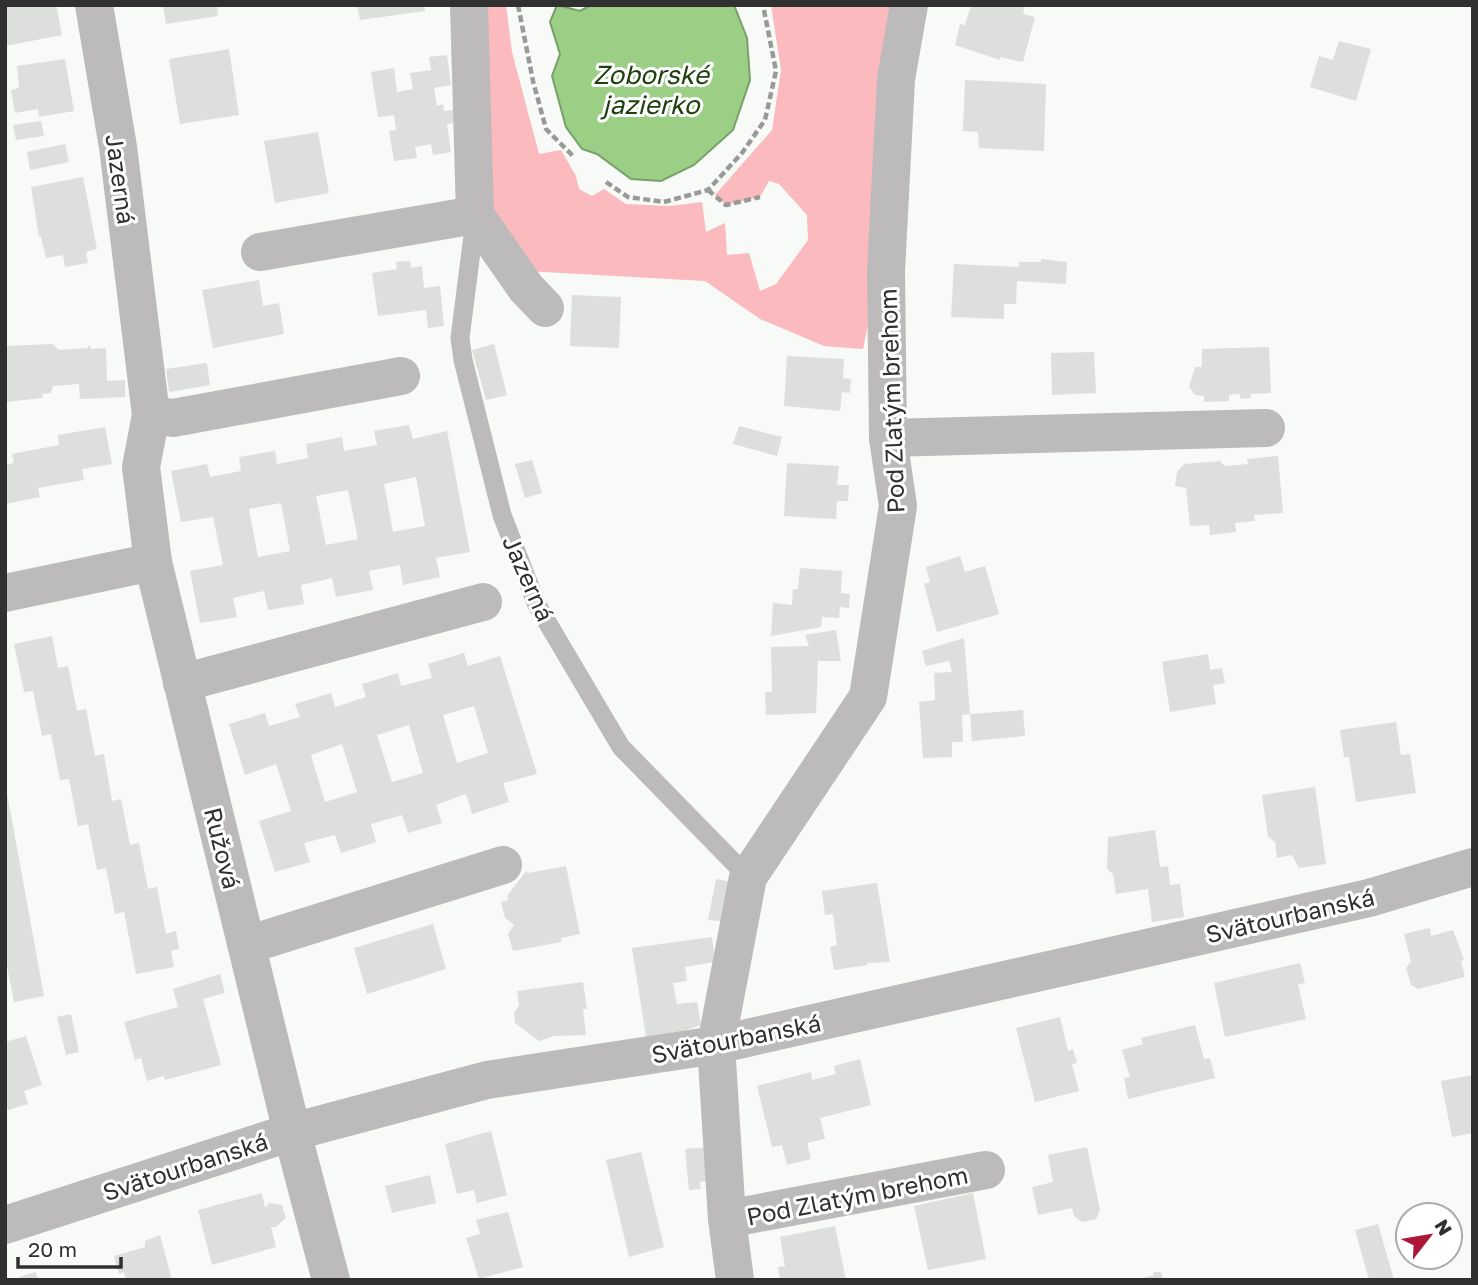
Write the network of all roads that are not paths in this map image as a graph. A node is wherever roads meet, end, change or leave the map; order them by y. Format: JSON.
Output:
{"nodes":[{"id":1,"x":94,"y":5,"type":"edge"},
{"id":2,"x":469,"y":5,"type":"edge"},
{"id":3,"x":909,"y":5,"type":"edge"},
{"id":4,"x":475,"y":215,"type":"junction"},
{"id":5,"x":260,"y":252,"type":"dead end"},
{"id":6,"x":545,"y":308,"type":"dead end"},
{"id":7,"x":401,"y":376,"type":"dead end"},
{"id":8,"x":151,"y":415,"type":"junction"},
{"id":9,"x":1266,"y":428,"type":"dead end"},
{"id":10,"x":888,"y":438,"type":"junction"},
{"id":11,"x":153,"y":562,"type":"junction"},
{"id":12,"x":5,"y":593,"type":"edge"},
{"id":13,"x":483,"y":602,"type":"dead end"},
{"id":14,"x":182,"y":683,"type":"junction"},
{"id":15,"x":503,"y":865,"type":"dead end"},
{"id":16,"x":1473,"y":867,"type":"edge"},
{"id":17,"x":748,"y":877,"type":"junction"},
{"id":18,"x":247,"y":945,"type":"junction"},
{"id":19,"x":716,"y":1045,"type":"junction"},
{"id":20,"x":292,"y":1132,"type":"junction"},
{"id":21,"x":986,"y":1170,"type":"dead end"},
{"id":22,"x":727,"y":1219,"type":"junction"},
{"id":23,"x":5,"y":1225,"type":"edge"},
{"id":24,"x":331,"y":1280,"type":"edge"},
{"id":25,"x":735,"y":1280,"type":"edge"}],
"edges":[{"from":1,"to":8,"type":"street","name":"Jazerná"},
{"from":2,"to":4,"type":"street","name":"Jazerná"},
{"from":3,"to":10,"type":"street","name":"Pod Zlatým brehom"},
{"from":4,"to":5,"type":"street"},
{"from":4,"to":6,"type":"street"},
{"from":4,"to":17,"type":"lane","name":"Jazerná"},
{"from":7,"to":8,"type":"street"},
{"from":8,"to":11,"type":"street","name":"Jazerná"},
{"from":9,"to":10,"type":"street"},
{"from":10,"to":17,"type":"street","name":"Pod Zlatým brehom"},
{"from":11,"to":12,"type":"street"},
{"from":11,"to":14,"type":"street","name":"Ružová"},
{"from":13,"to":14,"type":"street"},
{"from":14,"to":18,"type":"street","name":"Ružová"},
{"from":15,"to":18,"type":"street"},
{"from":16,"to":19,"type":"street","name":"Svätourbanská"},
{"from":17,"to":19,"type":"street","name":"Pod Zlatým brehom"},
{"from":18,"to":20,"type":"street","name":"Ružová"},
{"from":19,"to":20,"type":"street","name":"Svätourbanská"},
{"from":19,"to":22,"type":"street","name":"Pod Zlatým brehom"},
{"from":20,"to":23,"type":"street","name":"Svätourbanská"},
{"from":20,"to":24,"type":"street","name":"Ružová"},
{"from":21,"to":22,"type":"street","name":"Pod Zlatým brehom"},
{"from":22,"to":25,"type":"street","name":"Pod Zlatým brehom"}]}
